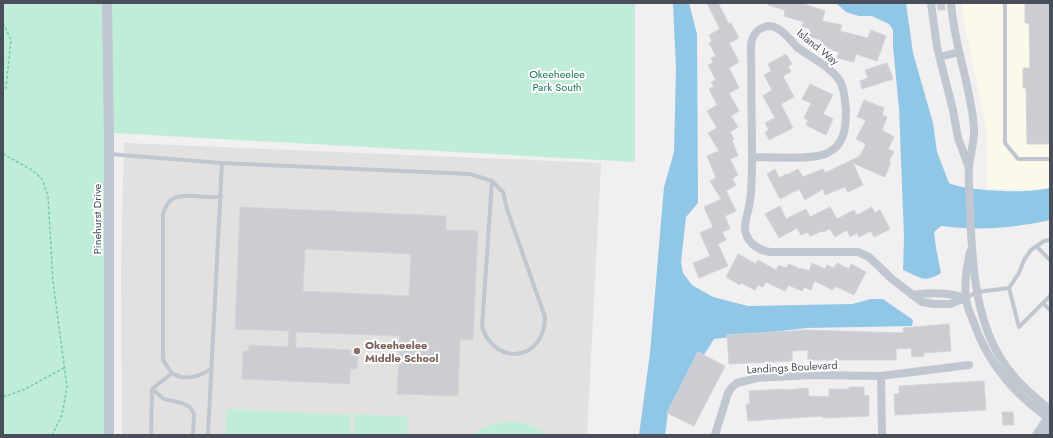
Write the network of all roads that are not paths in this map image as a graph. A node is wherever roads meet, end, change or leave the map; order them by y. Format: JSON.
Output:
{"nodes":[{"id":1,"x":107,"y":3,"type":"edge"},
{"id":2,"x":931,"y":3,"type":"edge"},
{"id":3,"x":951,"y":3,"type":"edge"},
{"id":4,"x":1005,"y":3,"type":"edge"},
{"id":5,"x":958,"y":52,"type":"junction"},
{"id":6,"x":940,"y":57,"type":"junction"},
{"id":7,"x":109,"y":154,"type":"junction"},
{"id":8,"x":752,"y":158,"type":"junction"},
{"id":9,"x":1050,"y":159,"type":"edge"},
{"id":10,"x":222,"y":163,"type":"junction"},
{"id":11,"x":969,"y":168,"type":"junction"},
{"id":12,"x":492,"y":181,"type":"junction"},
{"id":13,"x":221,"y":198,"type":"junction"},
{"id":14,"x":1050,"y":240,"type":"edge"},
{"id":15,"x":971,"y":243,"type":"junction"},
{"id":16,"x":1036,"y":246,"type":"junction"},
{"id":17,"x":1050,"y":260,"type":"edge"},
{"id":18,"x":1009,"y":288,"type":"junction"},
{"id":19,"x":977,"y":292,"type":"junction"},
{"id":20,"x":1050,"y":296,"type":"edge"},
{"id":21,"x":966,"y":298,"type":"junction"},
{"id":22,"x":1043,"y":303,"type":"junction"},
{"id":23,"x":1050,"y":310,"type":"edge"},
{"id":24,"x":969,"y":365,"type":"dead end"},
{"id":25,"x":212,"y":368,"type":"junction"},
{"id":26,"x":172,"y":373,"type":"junction"},
{"id":27,"x":881,"y":376,"type":"junction"},
{"id":28,"x":152,"y":389,"type":"junction"},
{"id":29,"x":1049,"y":417,"type":"edge"},
{"id":30,"x":109,"y":435,"type":"edge"},
{"id":31,"x":152,"y":435,"type":"edge"},
{"id":32,"x":193,"y":435,"type":"edge"},
{"id":33,"x":208,"y":435,"type":"edge"},
{"id":34,"x":715,"y":435,"type":"edge"},
{"id":35,"x":882,"y":435,"type":"edge"},
{"id":36,"x":1036,"y":435,"type":"edge"},
{"id":37,"x":1044,"y":435,"type":"edge"}],
"edges":[{"from":1,"to":7,"type":"street","name":"Pinehurst Drive"},
{"from":2,"to":6,"type":"street"},
{"from":3,"to":5,"type":"street"},
{"from":4,"to":9,"type":"lane"},
{"from":5,"to":6,"type":"street"},
{"from":5,"to":11,"type":"street"},
{"from":6,"to":11,"type":"street"},
{"from":7,"to":10,"type":"lane"},
{"from":7,"to":30,"type":"street","name":"Pinehurst Drive"},
{"from":8,"to":8,"type":"street","name":"Island Way"},
{"from":8,"to":21,"type":"street","name":"Island Way"},
{"from":10,"to":12,"type":"lane"},
{"from":10,"to":13,"type":"lane"},
{"from":11,"to":15,"type":"street"},
{"from":12,"to":12,"type":"lane"},
{"from":13,"to":25,"type":"lane"},
{"from":13,"to":26,"type":"lane"},
{"from":14,"to":16,"type":"lane"},
{"from":15,"to":19,"type":"street"},
{"from":15,"to":21,"type":"street"},
{"from":16,"to":17,"type":"lane"},
{"from":16,"to":18,"type":"lane"},
{"from":18,"to":19,"type":"lane"},
{"from":18,"to":22,"type":"lane"},
{"from":19,"to":21,"type":"lane"},
{"from":19,"to":29,"type":"street"},
{"from":20,"to":22,"type":"lane"},
{"from":21,"to":29,"type":"street"},
{"from":22,"to":23,"type":"lane"},
{"from":24,"to":27,"type":"street","name":"Landings Boulevard"},
{"from":25,"to":26,"type":"lane"},
{"from":25,"to":33,"type":"lane"},
{"from":26,"to":28,"type":"lane"},
{"from":27,"to":34,"type":"street","name":"Landings Boulevard"},
{"from":27,"to":35,"type":"street"},
{"from":28,"to":31,"type":"lane"},
{"from":28,"to":32,"type":"lane"},
{"from":29,"to":36,"type":"street"},
{"from":29,"to":37,"type":"street"}]}
